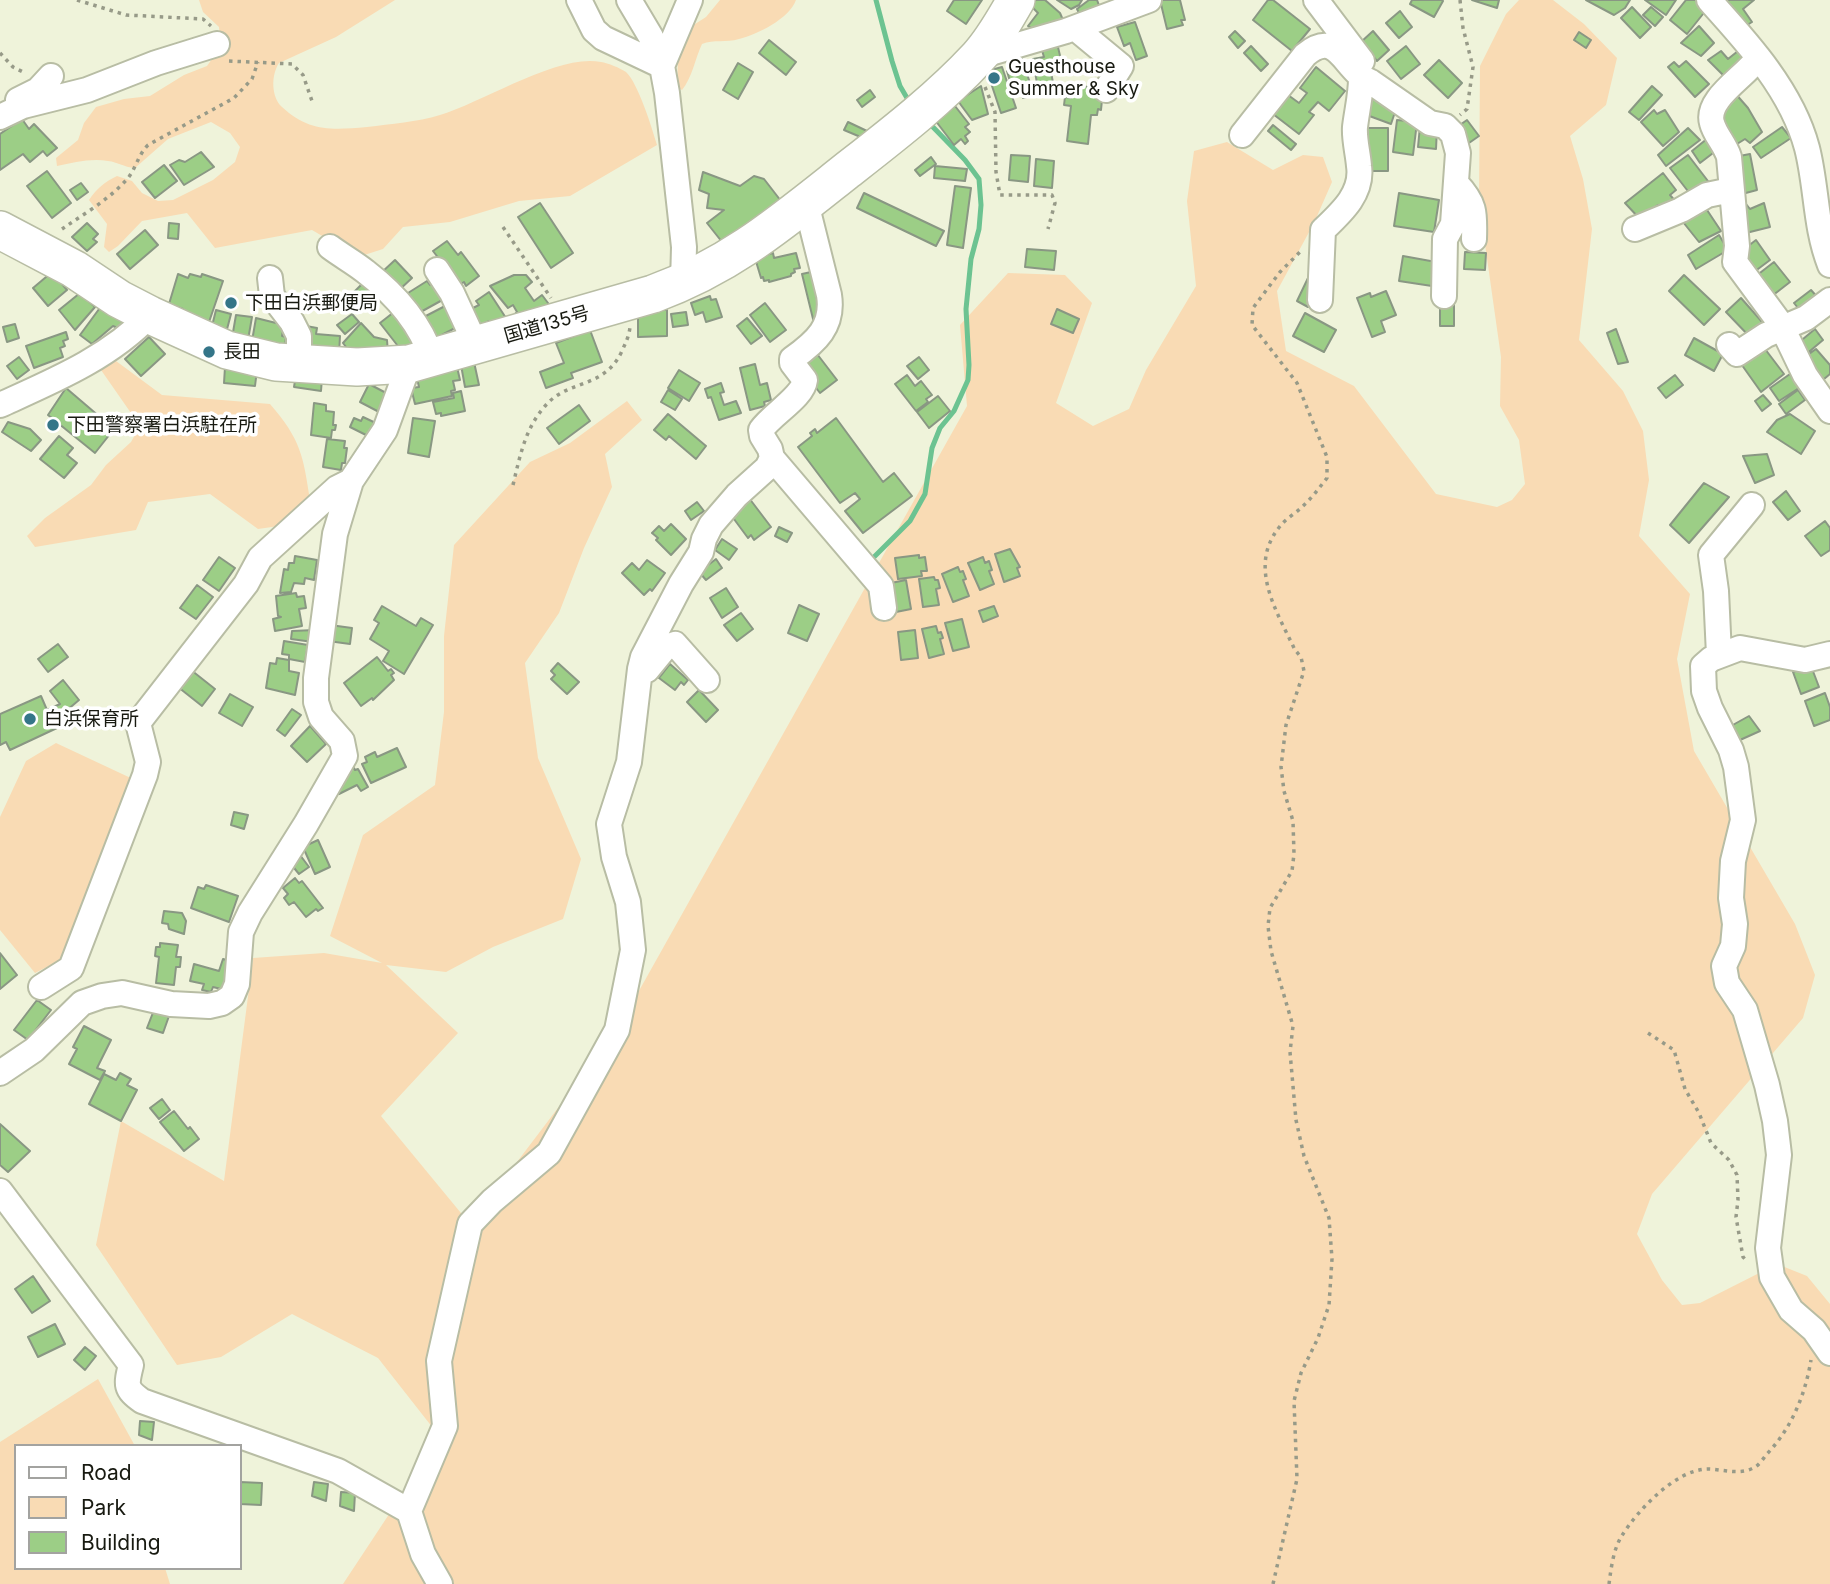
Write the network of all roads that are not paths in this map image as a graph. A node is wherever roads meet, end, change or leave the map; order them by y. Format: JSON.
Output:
{"nodes":[{"id":1,"x":579,"y":0,"type":"edge"},
{"id":2,"x":629,"y":0,"type":"edge"},
{"id":3,"x":1016,"y":0,"type":"edge"},
{"id":4,"x":1149,"y":0,"type":"edge"},
{"id":5,"x":1316,"y":0,"type":"edge"},
{"id":6,"x":1709,"y":0,"type":"edge"},
{"id":7,"x":685,"y":10,"type":"edge"},
{"id":8,"x":643,"y":23,"type":"junction"},
{"id":9,"x":1074,"y":28,"type":"junction"},
{"id":10,"x":217,"y":44,"type":"dead end"},
{"id":11,"x":1758,"y":58,"type":"junction"},
{"id":12,"x":975,"y":60,"type":"junction"},
{"id":13,"x":662,"y":66,"type":"junction"},
{"id":14,"x":50,"y":78,"type":"road end"},
{"id":15,"x":1366,"y":80,"type":"junction"},
{"id":16,"x":1105,"y":90,"type":"dead end"},
{"id":17,"x":1,"y":116,"type":"edge"},
{"id":18,"x":1242,"y":135,"type":"dead end"},
{"id":19,"x":1456,"y":183,"type":"junction"},
{"id":20,"x":1731,"y":190,"type":"junction"},
{"id":21,"x":806,"y":203,"type":"junction"},
{"id":22,"x":1635,"y":229,"type":"dead end"},
{"id":23,"x":0,"y":230,"type":"edge"},
{"id":24,"x":1474,"y":239,"type":"dead end"},
{"id":25,"x":330,"y":247,"type":"dead end"},
{"id":26,"x":1830,"y":265,"type":"edge"},
{"id":27,"x":437,"y":270,"type":"dead end"},
{"id":28,"x":270,"y":278,"type":"dead end"},
{"id":29,"x":683,"y":284,"type":"junction"},
{"id":30,"x":1444,"y":296,"type":"dead end"},
{"id":31,"x":1320,"y":300,"type":"dead end"},
{"id":32,"x":1830,"y":300,"type":"edge"},
{"id":33,"x":150,"y":315,"type":"junction"},
{"id":34,"x":1782,"y":328,"type":"junction"},
{"id":35,"x":476,"y":345,"type":"junction"},
{"id":36,"x":1729,"y":345,"type":"dead end"},
{"id":37,"x":421,"y":361,"type":"junction"},
{"id":38,"x":299,"y":364,"type":"junction"},
{"id":39,"x":1826,"y":397,"type":"edge"},
{"id":40,"x":0,"y":405,"type":"edge"},
{"id":41,"x":772,"y":458,"type":"junction"},
{"id":42,"x":351,"y":481,"type":"junction"},
{"id":43,"x":1752,"y":505,"type":"dead end"},
{"id":44,"x":884,"y":608,"type":"dead end"},
{"id":45,"x":1830,"y":654,"type":"edge"},
{"id":46,"x":1719,"y":655,"type":"junction"},
{"id":47,"x":640,"y":669,"type":"junction"},
{"id":48,"x":707,"y":680,"type":"dead end"},
{"id":49,"x":41,"y":987,"type":"dead end"},
{"id":50,"x":0,"y":1073,"type":"edge"},
{"id":51,"x":0,"y":1191,"type":"edge"},
{"id":52,"x":1821,"y":1354,"type":"edge"},
{"id":53,"x":409,"y":1511,"type":"junction"},
{"id":54,"x":440,"y":1584,"type":"edge"}],
"edges":[{"from":1,"to":13,"type":"street"},
{"from":2,"to":8,"type":"street"},
{"from":3,"to":12,"type":"highway","name":"国道135号"},
{"from":4,"to":9,"type":"street"},
{"from":5,"to":15,"type":"street"},
{"from":6,"to":11,"type":"street"},
{"from":7,"to":8,"type":"street"},
{"from":7,"to":13,"type":"street"},
{"from":8,"to":13,"type":"street"},
{"from":9,"to":12,"type":"street"},
{"from":9,"to":16,"type":"street"},
{"from":10,"to":17,"type":"street"},
{"from":11,"to":20,"type":"street"},
{"from":11,"to":26,"type":"street"},
{"from":12,"to":21,"type":"highway","name":"国道135号"},
{"from":13,"to":29,"type":"street"},
{"from":14,"to":17,"type":"street"},
{"from":15,"to":18,"type":"street"},
{"from":15,"to":19,"type":"street"},
{"from":15,"to":31,"type":"street"},
{"from":19,"to":24,"type":"street"},
{"from":19,"to":30,"type":"street"},
{"from":20,"to":22,"type":"street"},
{"from":20,"to":34,"type":"street"},
{"from":21,"to":29,"type":"highway","name":"国道135号"},
{"from":21,"to":41,"type":"street"},
{"from":23,"to":33,"type":"highway","name":"国道135号"},
{"from":25,"to":37,"type":"street"},
{"from":27,"to":35,"type":"street"},
{"from":28,"to":38,"type":"street"},
{"from":29,"to":35,"type":"highway","name":"国道135号"},
{"from":32,"to":34,"type":"street"},
{"from":33,"to":38,"type":"highway","name":"国道135号"},
{"from":33,"to":40,"type":"street"},
{"from":34,"to":36,"type":"street"},
{"from":34,"to":39,"type":"street"},
{"from":35,"to":37,"type":"highway","name":"国道135号"},
{"from":37,"to":38,"type":"highway","name":"国道135号"},
{"from":37,"to":42,"type":"street"},
{"from":41,"to":44,"type":"street"},
{"from":41,"to":47,"type":"street"},
{"from":42,"to":49,"type":"street"},
{"from":42,"to":50,"type":"street"},
{"from":43,"to":46,"type":"street"},
{"from":45,"to":46,"type":"street"},
{"from":46,"to":52,"type":"street"},
{"from":47,"to":48,"type":"street"},
{"from":47,"to":53,"type":"street"},
{"from":51,"to":53,"type":"street"},
{"from":53,"to":54,"type":"street"}]}
